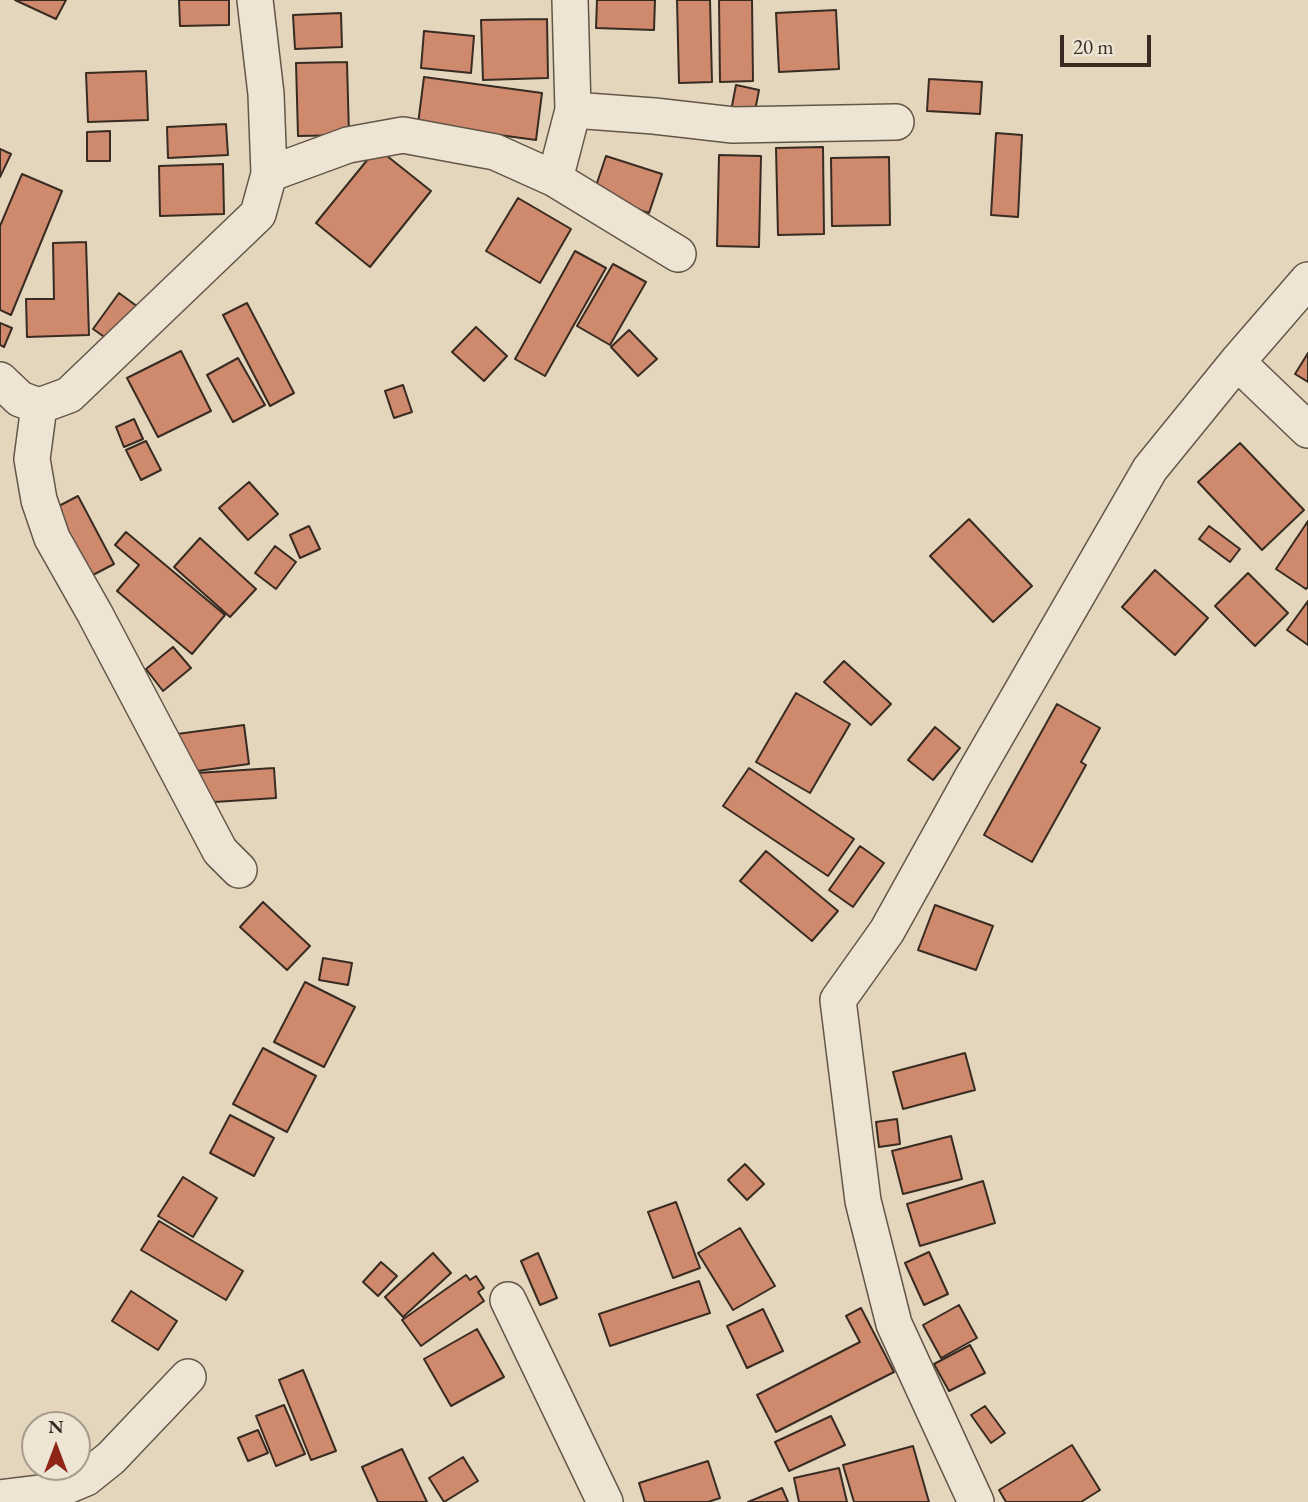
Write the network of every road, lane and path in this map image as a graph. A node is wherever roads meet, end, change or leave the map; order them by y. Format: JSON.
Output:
{"nodes":[{"id":1,"x":255,"y":0,"type":"edge"},
{"id":2,"x":570,"y":0,"type":"edge"},
{"id":3,"x":573,"y":110,"type":"junction"},
{"id":4,"x":896,"y":122,"type":"dead end"},
{"id":5,"x":269,"y":174,"type":"junction"},
{"id":6,"x":555,"y":179,"type":"junction"},
{"id":7,"x":678,"y":254,"type":"dead end"},
{"id":8,"x":1308,"y":280,"type":"edge"},
{"id":9,"x":1237,"y":362,"type":"junction"},
{"id":10,"x":0,"y":380,"type":"edge"},
{"id":11,"x":39,"y":406,"type":"junction"},
{"id":12,"x":1308,"y":430,"type":"edge"},
{"id":13,"x":239,"y":870,"type":"dead end"},
{"id":14,"x":508,"y":1300,"type":"dead end"},
{"id":15,"x":188,"y":1377,"type":"dead end"},
{"id":16,"x":0,"y":1498,"type":"edge"},
{"id":17,"x":605,"y":1502,"type":"edge"},
{"id":18,"x":976,"y":1502,"type":"edge"}],
"edges":[{"from":1,"to":5,"type":"street"},
{"from":2,"to":3,"type":"street"},
{"from":3,"to":4,"type":"street"},
{"from":3,"to":6,"type":"street"},
{"from":5,"to":6,"type":"street"},
{"from":5,"to":11,"type":"street"},
{"from":6,"to":7,"type":"street"},
{"from":8,"to":9,"type":"street"},
{"from":9,"to":12,"type":"street"},
{"from":9,"to":18,"type":"street"},
{"from":10,"to":11,"type":"street"},
{"from":11,"to":13,"type":"street"},
{"from":14,"to":17,"type":"street"},
{"from":15,"to":16,"type":"street"}]}
